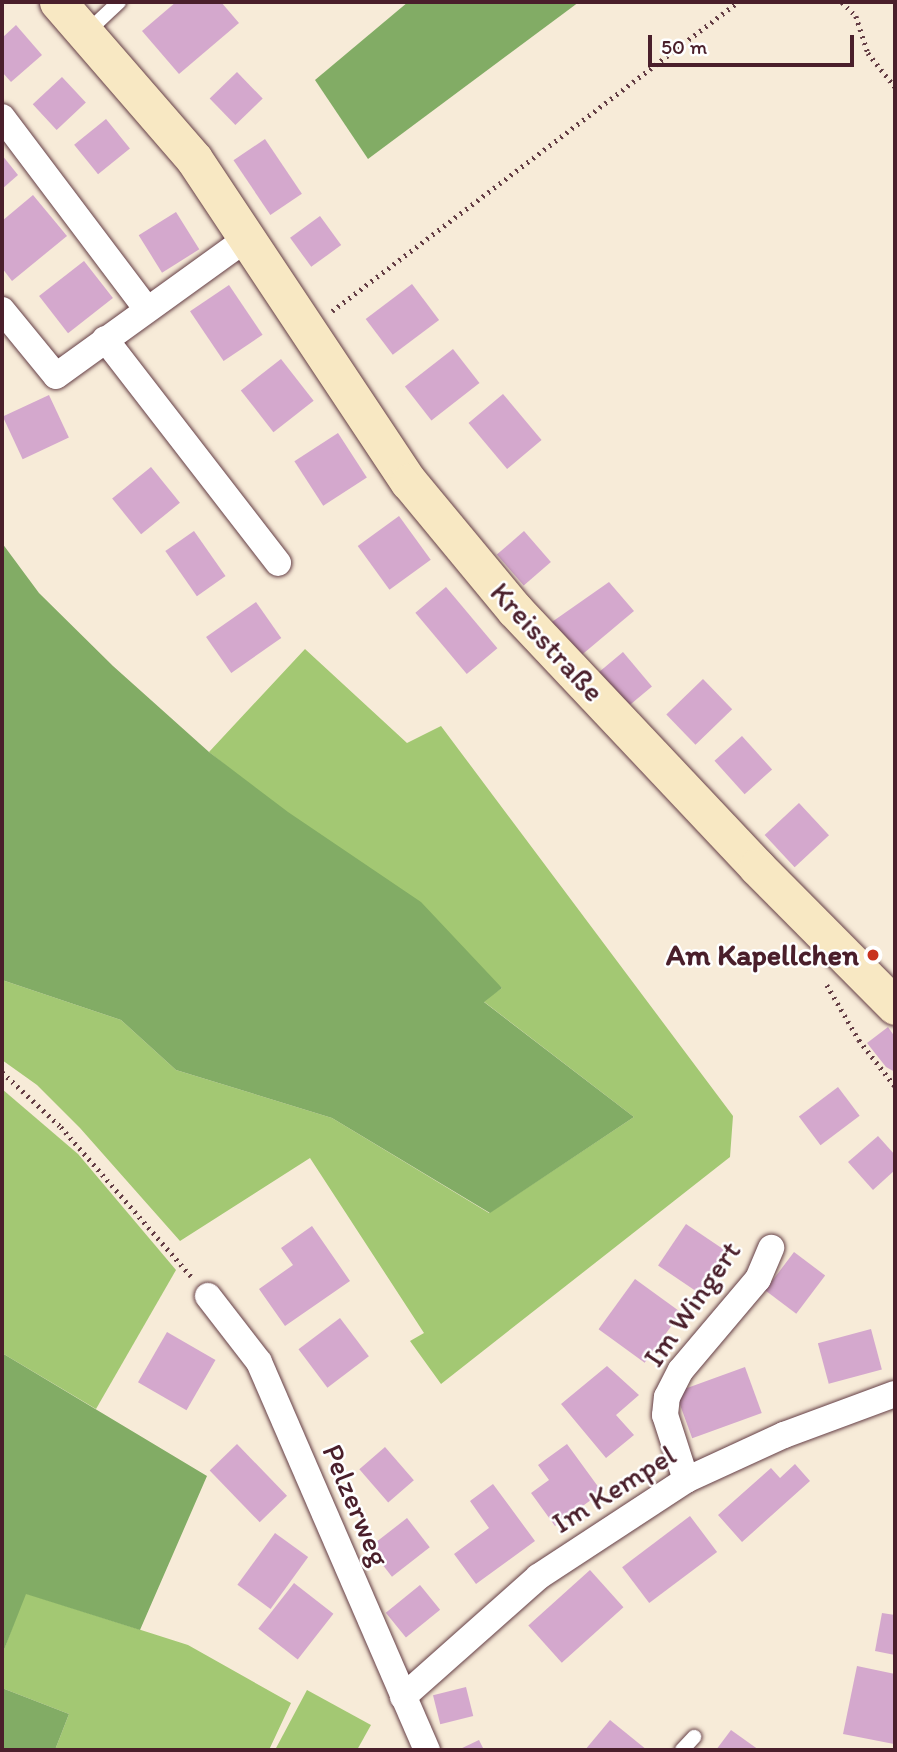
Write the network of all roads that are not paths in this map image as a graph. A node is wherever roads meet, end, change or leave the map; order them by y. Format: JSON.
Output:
{"nodes":[{"id":1,"x":58,"y":2,"type":"edge"},
{"id":2,"x":119,"y":2,"type":"edge"},
{"id":3,"x":87,"y":32,"type":"junction"},
{"id":4,"x":2,"y":117,"type":"edge"},
{"id":5,"x":249,"y":237,"type":"junction"},
{"id":6,"x":146,"y":308,"type":"junction"},
{"id":7,"x":2,"y":310,"type":"edge"},
{"id":8,"x":104,"y":339,"type":"junction"},
{"id":9,"x":278,"y":563,"type":"dead end"},
{"id":10,"x":895,"y":1006,"type":"edge"},
{"id":11,"x":771,"y":1248,"type":"dead end"},
{"id":12,"x":208,"y":1296,"type":"road end"},
{"id":13,"x":895,"y":1394,"type":"edge"},
{"id":14,"x":686,"y":1480,"type":"junction"},
{"id":15,"x":403,"y":1698,"type":"junction"},
{"id":16,"x":694,"y":1737,"type":"dead end"},
{"id":17,"x":427,"y":1750,"type":"edge"},
{"id":18,"x":682,"y":1750,"type":"edge"}],
"edges":[{"from":1,"to":3,"type":"street","name":"Kreisstraße"},
{"from":2,"to":3,"type":"lane"},
{"from":3,"to":5,"type":"street","name":"Kreisstraße"},
{"from":4,"to":6,"type":"street"},
{"from":5,"to":6,"type":"street"},
{"from":5,"to":10,"type":"street","name":"Kreisstraße"},
{"from":6,"to":8,"type":"street"},
{"from":7,"to":8,"type":"street"},
{"from":8,"to":9,"type":"street"},
{"from":11,"to":14,"type":"street","name":"Im Wingert"},
{"from":12,"to":15,"type":"street","name":"Pelzerweg"},
{"from":13,"to":14,"type":"street","name":"Im Kempel"},
{"from":14,"to":15,"type":"street","name":"Im Kempel"},
{"from":15,"to":17,"type":"street","name":"Pelzerweg"},
{"from":16,"to":18,"type":"lane"}]}
